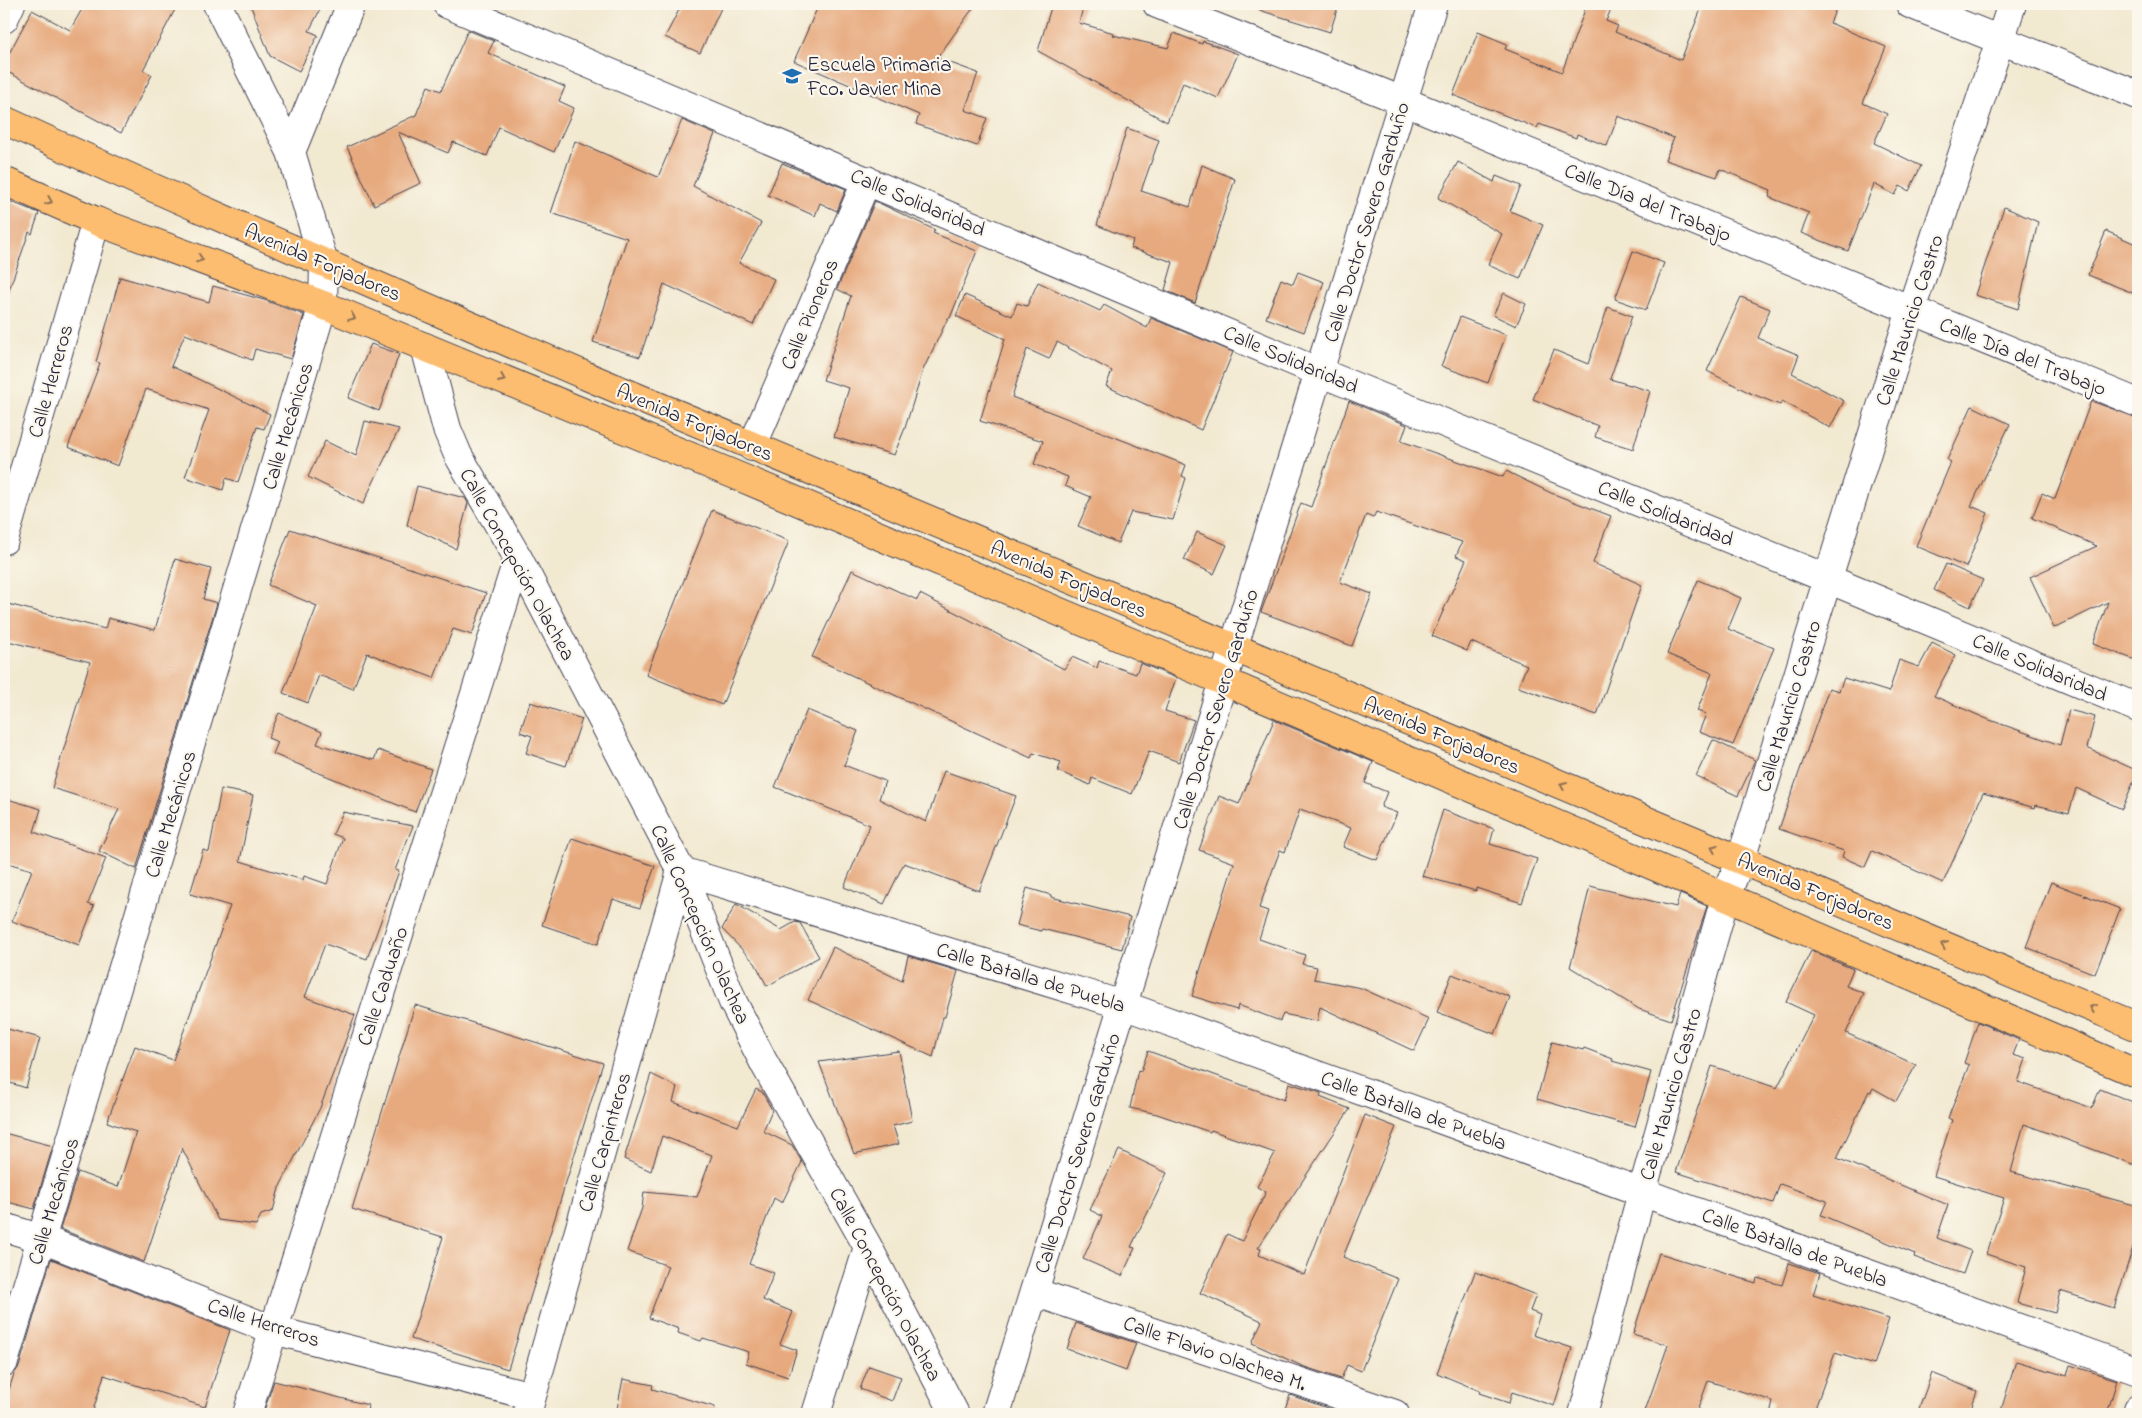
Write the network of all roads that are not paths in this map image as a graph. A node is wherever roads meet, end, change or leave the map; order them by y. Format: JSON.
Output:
{"nodes":[{"id":1,"x":11,"y":4,"type":"edge"},
{"id":2,"x":217,"y":4,"type":"edge"},
{"id":3,"x":351,"y":4,"type":"edge"},
{"id":4,"x":447,"y":4,"type":"edge"},
{"id":5,"x":1157,"y":4,"type":"edge"},
{"id":6,"x":1433,"y":4,"type":"edge"},
{"id":7,"x":1910,"y":4,"type":"edge"},
{"id":8,"x":2012,"y":4,"type":"edge"},
{"id":9,"x":4,"y":20,"type":"edge"},
{"id":10,"x":2001,"y":40,"type":"junction"},
{"id":11,"x":2138,"y":95,"type":"edge"},
{"id":12,"x":1403,"y":101,"type":"junction"},
{"id":13,"x":4,"y":120,"type":"edge"},
{"id":14,"x":292,"y":152,"type":"junction"},
{"id":15,"x":866,"y":180,"type":"junction"},
{"id":16,"x":4,"y":181,"type":"edge"},
{"id":17,"x":96,"y":221,"type":"junction"},
{"id":18,"x":324,"y":263,"type":"junction"},
{"id":19,"x":323,"y":305,"type":"junction"},
{"id":20,"x":1910,"y":310,"type":"junction"},
{"id":21,"x":425,"y":347,"type":"junction"},
{"id":22,"x":1320,"y":372,"type":"junction"},
{"id":23,"x":2138,"y":403,"type":"edge"},
{"id":24,"x":752,"y":447,"type":"junction"},
{"id":25,"x":4,"y":540,"type":"edge"},
{"id":26,"x":518,"y":558,"type":"junction"},
{"id":27,"x":1828,"y":579,"type":"junction"},
{"id":28,"x":1234,"y":649,"type":"junction"},
{"id":29,"x":1223,"y":681,"type":"junction"},
{"id":30,"x":2138,"y":708,"type":"edge"},
{"id":31,"x":1741,"y":859,"type":"junction"},
{"id":32,"x":681,"y":871,"type":"junction"},
{"id":33,"x":1725,"y":898,"type":"junction"},
{"id":34,"x":1123,"y":1005,"type":"junction"},
{"id":35,"x":2138,"y":1028,"type":"edge"},
{"id":36,"x":2138,"y":1074,"type":"edge"},
{"id":37,"x":1642,"y":1192,"type":"junction"},
{"id":38,"x":4,"y":1227,"type":"edge"},
{"id":39,"x":42,"y":1239,"type":"junction"},
{"id":40,"x":868,"y":1247,"type":"junction"},
{"id":41,"x":1034,"y":1292,"type":"junction"},
{"id":42,"x":273,"y":1330,"type":"junction"},
{"id":43,"x":4,"y":1362,"type":"edge"},
{"id":44,"x":2138,"y":1372,"type":"edge"},
{"id":45,"x":529,"y":1405,"type":"edge"},
{"id":46,"x":2138,"y":1410,"type":"edge"},
{"id":47,"x":247,"y":1414,"type":"edge"},
{"id":48,"x":816,"y":1414,"type":"edge"},
{"id":49,"x":955,"y":1414,"type":"edge"},
{"id":50,"x":996,"y":1414,"type":"edge"},
{"id":51,"x":1395,"y":1414,"type":"edge"},
{"id":52,"x":1583,"y":1414,"type":"edge"},
{"id":53,"x":2137,"y":1414,"type":"edge"}],
"edges":[{"from":1,"to":9,"type":"street"},
{"from":2,"to":14,"type":"street"},
{"from":3,"to":14,"type":"street"},
{"from":4,"to":15,"type":"street","name":"Calle Solidaridad"},
{"from":5,"to":12,"type":"street","name":"Calle Día del Trabajo"},
{"from":6,"to":12,"type":"street","name":"Calle Doctor Severo Garduño"},
{"from":7,"to":10,"type":"street"},
{"from":8,"to":10,"type":"street","name":"Calle Mauricio Castro"},
{"from":10,"to":11,"type":"street"},
{"from":10,"to":20,"type":"street","name":"Calle Mauricio Castro"},
{"from":12,"to":20,"type":"street","name":"Calle Día del Trabajo"},
{"from":12,"to":22,"type":"street","name":"Calle Doctor Severo Garduño"},
{"from":13,"to":18,"type":"main road","name":"Avenida Forjadores"},
{"from":14,"to":18,"type":"street"},
{"from":15,"to":22,"type":"street","name":"Calle Solidaridad"},
{"from":15,"to":24,"type":"street","name":"Calle Pioneros"},
{"from":16,"to":17,"type":"main road","name":"Avenida Forjadores","one_way":true},
{"from":17,"to":19,"type":"main road","name":"Avenida Forjadores","one_way":true},
{"from":17,"to":25,"type":"street","name":"Calle Herreros"},
{"from":18,"to":19,"type":"street","name":"Calle Mecánicos"},
{"from":18,"to":24,"type":"main road","name":"Avenida Forjadores"},
{"from":19,"to":21,"type":"main road","name":"Avenida Forjadores","one_way":true},
{"from":19,"to":39,"type":"street","name":"Calle Mecánicos"},
{"from":20,"to":23,"type":"street","name":"Calle Día del Trabajo"},
{"from":20,"to":27,"type":"street","name":"Calle Mauricio Castro"},
{"from":21,"to":26,"type":"street","name":"Calle Concepción Olachea"},
{"from":21,"to":29,"type":"main road","name":"Avenida Forjadores","one_way":true},
{"from":22,"to":27,"type":"street","name":"Calle Solidaridad"},
{"from":22,"to":28,"type":"street","name":"Calle Doctor Severo Garduño"},
{"from":24,"to":28,"type":"main road","name":"Avenida Forjadores"},
{"from":26,"to":32,"type":"street","name":"Calle Concepción Olachea"},
{"from":26,"to":42,"type":"street","name":"Calle Caduaño"},
{"from":27,"to":30,"type":"street","name":"Calle Solidaridad"},
{"from":27,"to":31,"type":"street","name":"Calle Mauricio Castro"},
{"from":28,"to":29,"type":"street","name":"Calle Doctor Severo Garduño"},
{"from":31,"to":28,"type":"main road","name":"Avenida Forjadores","one_way":true},
{"from":29,"to":33,"type":"main road","name":"Avenida Forjadores"},
{"from":29,"to":34,"type":"street","name":"Calle Doctor Severo Garduño"},
{"from":31,"to":33,"type":"street","name":"Calle Mauricio Castro"},
{"from":35,"to":31,"type":"main road","name":"Avenida Forjadores","one_way":true},
{"from":32,"to":34,"type":"street","name":"Calle Batalla de Puebla"},
{"from":32,"to":40,"type":"street","name":"Calle Concepción Olachea"},
{"from":32,"to":45,"type":"street","name":"Calle Carpinteros"},
{"from":33,"to":36,"type":"main road","name":"Avenida Forjadores"},
{"from":33,"to":37,"type":"street","name":"Calle Mauricio Castro"},
{"from":34,"to":37,"type":"street","name":"Calle Batalla de Puebla"},
{"from":34,"to":41,"type":"street","name":"Calle Doctor Severo Garduño"},
{"from":37,"to":44,"type":"street","name":"Calle Batalla de Puebla"},
{"from":37,"to":52,"type":"street","name":"Calle Mauricio Castro"},
{"from":38,"to":39,"type":"street","name":"Calle Herreros"},
{"from":39,"to":42,"type":"street","name":"Calle Herreros"},
{"from":39,"to":43,"type":"street","name":"Calle Mecánicos"},
{"from":40,"to":48,"type":"street"},
{"from":40,"to":49,"type":"street","name":"Calle Concepción Olachea"},
{"from":41,"to":50,"type":"street","name":"Calle Doctor Severo Garduño"},
{"from":41,"to":51,"type":"street","name":"Calle Flavio Olachea M."},
{"from":42,"to":45,"type":"street","name":"Calle Herreros"},
{"from":42,"to":47,"type":"street","name":"Calle Caduaño"},
{"from":46,"to":53,"type":"street"}]}
